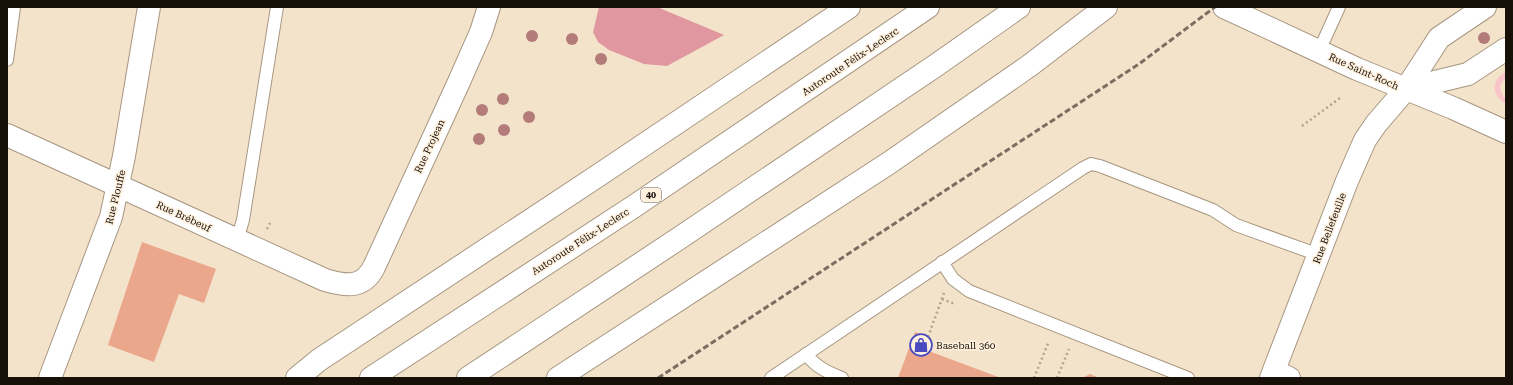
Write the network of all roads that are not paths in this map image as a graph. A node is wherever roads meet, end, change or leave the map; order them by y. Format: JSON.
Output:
{"nodes":[{"id":1,"x":14,"y":7,"type":"edge"},
{"id":2,"x":148,"y":7,"type":"edge"},
{"id":3,"x":277,"y":7,"type":"edge"},
{"id":4,"x":489,"y":7,"type":"edge"},
{"id":5,"x":849,"y":7,"type":"edge"},
{"id":6,"x":928,"y":7,"type":"edge"},
{"id":7,"x":1019,"y":7,"type":"edge"},
{"id":8,"x":1106,"y":7,"type":"edge"},
{"id":9,"x":1224,"y":7,"type":"edge"},
{"id":10,"x":1339,"y":7,"type":"edge"},
{"id":11,"x":1485,"y":7,"type":"edge"},
{"id":12,"x":1506,"y":49,"type":"edge"},
{"id":13,"x":1319,"y":51,"type":"junction"},
{"id":14,"x":7,"y":60,"type":"edge"},
{"id":15,"x":1406,"y":89,"type":"junction"},
{"id":16,"x":1506,"y":132,"type":"edge"},
{"id":17,"x":7,"y":135,"type":"edge"},
{"id":18,"x":119,"y":186,"type":"junction"},
{"id":19,"x":237,"y":240,"type":"junction"},
{"id":20,"x":1319,"y":255,"type":"junction"},
{"id":21,"x":942,"y":262,"type":"junction"},
{"id":22,"x":364,"y":281,"type":"joint"},
{"id":23,"x":806,"y":354,"type":"junction"},
{"id":24,"x":1278,"y":376,"type":"edge"},
{"id":25,"x":50,"y":378,"type":"edge"},
{"id":26,"x":297,"y":378,"type":"edge"},
{"id":27,"x":371,"y":378,"type":"edge"},
{"id":28,"x":468,"y":378,"type":"edge"},
{"id":29,"x":558,"y":378,"type":"edge"},
{"id":30,"x":771,"y":378,"type":"edge"},
{"id":31,"x":842,"y":378,"type":"edge"},
{"id":32,"x":1188,"y":378,"type":"edge"}],
"edges":[{"from":1,"to":14,"type":"lane"},
{"from":2,"to":18,"type":"main road","name":"Rue Plouffe"},
{"from":3,"to":19,"type":"lane"},
{"from":4,"to":22,"type":"main road","name":"Rue Projean"},
{"from":5,"to":26,"type":"main road"},
{"from":6,"to":27,"type":"main road","name":"Autoroute Félix-Leclerc","number":"40"},
{"from":7,"to":28,"type":"main road"},
{"from":8,"to":29,"type":"main road"},
{"from":9,"to":13,"type":"main road","name":"Rue Saint-Roch"},
{"from":10,"to":13,"type":"lane"},
{"from":11,"to":15,"type":"main road","name":"Rue Bellefeuille"},
{"from":12,"to":15,"type":"main road"},
{"from":13,"to":15,"type":"main road","name":"Rue Saint-Roch"},
{"from":15,"to":16,"type":"main road","name":"Rue Saint-Roch"},
{"from":15,"to":20,"type":"main road","name":"Rue Bellefeuille"},
{"from":17,"to":18,"type":"main road","name":"Rue Brébeuf"},
{"from":18,"to":19,"type":"main road","name":"Rue Brébeuf"},
{"from":18,"to":25,"type":"main road","name":"Rue Plouffe"},
{"from":19,"to":22,"type":"main road","name":"Rue Brébeuf"},
{"from":20,"to":21,"type":"lane"},
{"from":20,"to":24,"type":"main road","name":"Rue Bellefeuille"},
{"from":21,"to":23,"type":"lane"},
{"from":21,"to":32,"type":"lane"},
{"from":23,"to":30,"type":"lane"},
{"from":23,"to":31,"type":"lane"}]}
